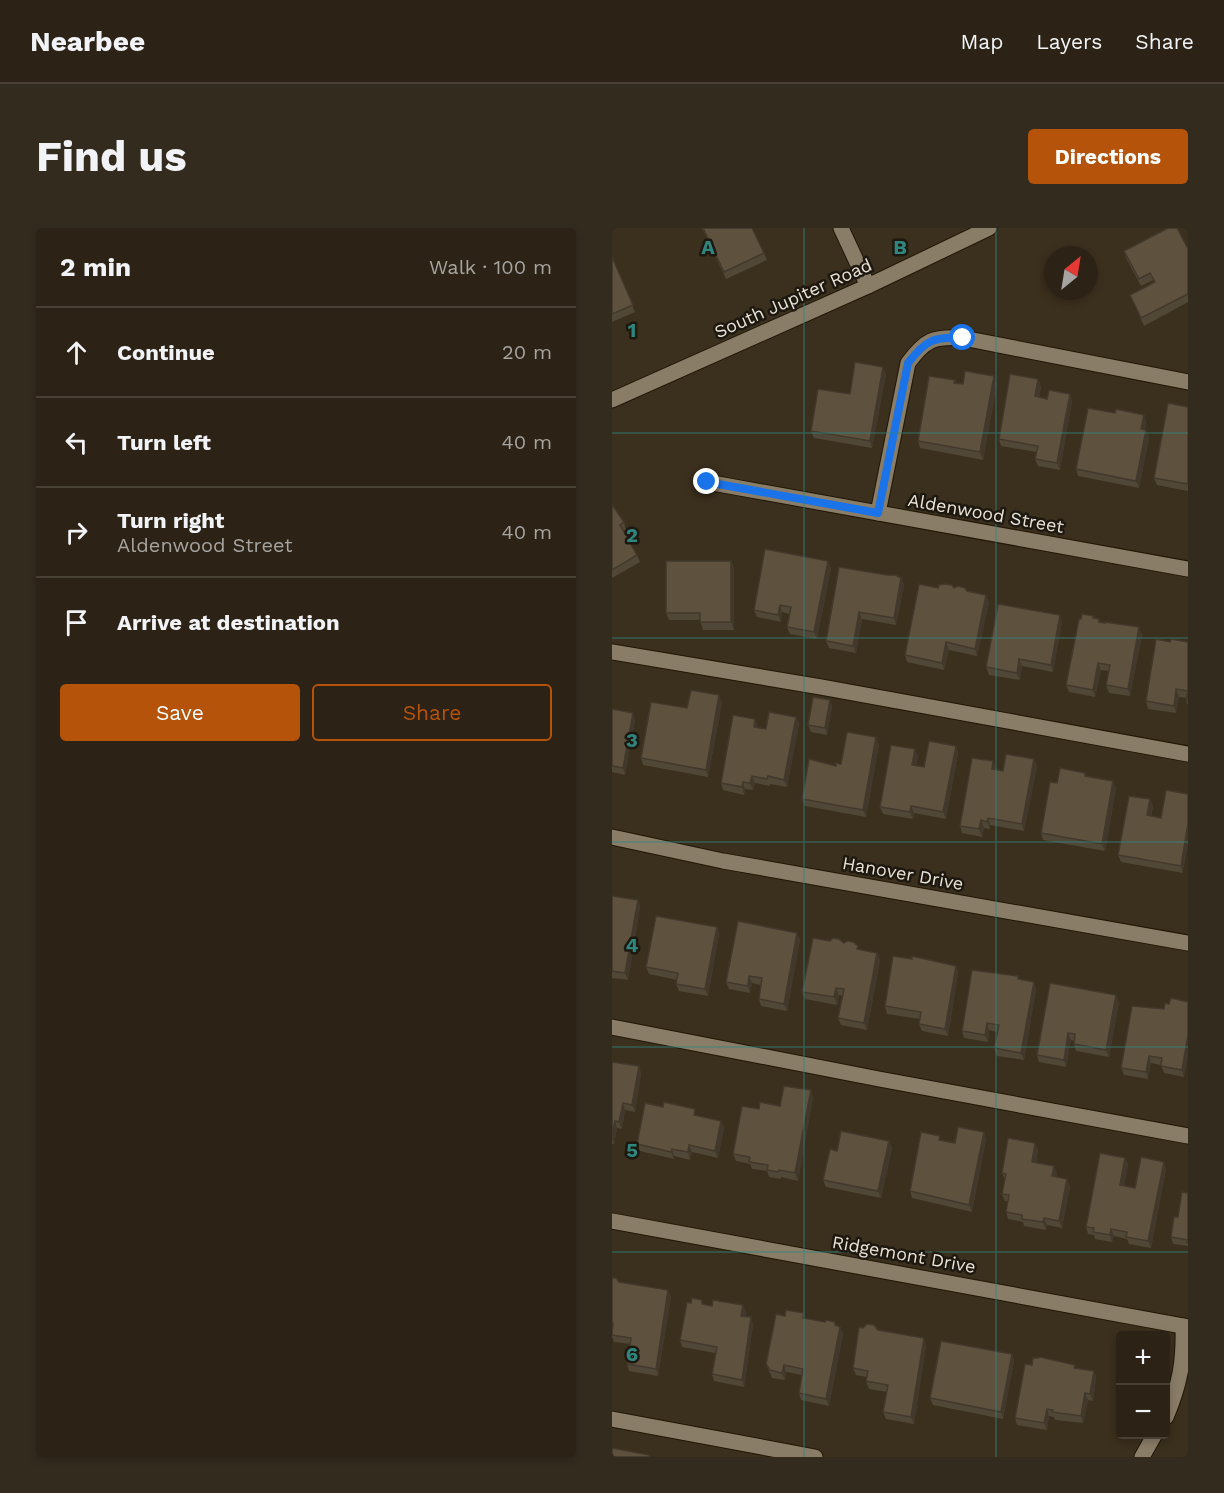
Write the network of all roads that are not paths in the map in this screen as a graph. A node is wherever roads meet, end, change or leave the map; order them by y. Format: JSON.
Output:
{"nodes":[{"id":1,"x":841,"y":228,"type":"edge"},
{"id":2,"x":989,"y":228,"type":"edge"},
{"id":3,"x":868,"y":286,"type":"junction"},
{"id":4,"x":1188,"y":382,"type":"edge"},
{"id":5,"x":612,"y":400,"type":"edge"},
{"id":6,"x":707,"y":482,"type":"dead end"},
{"id":7,"x":878,"y":513,"type":"junction"},
{"id":8,"x":1188,"y":569,"type":"edge"},
{"id":9,"x":612,"y":652,"type":"edge"},
{"id":10,"x":1188,"y":754,"type":"edge"},
{"id":11,"x":612,"y":837,"type":"edge"},
{"id":12,"x":1188,"y":944,"type":"edge"},
{"id":13,"x":612,"y":1027,"type":"edge"},
{"id":14,"x":1188,"y":1136,"type":"edge"},
{"id":15,"x":612,"y":1221,"type":"edge"},
{"id":16,"x":1186,"y":1326,"type":"edge"},
{"id":17,"x":1170,"y":1407,"type":"edge"},
{"id":18,"x":612,"y":1419,"type":"edge"},
{"id":19,"x":1152,"y":1439,"type":"edge"},
{"id":20,"x":815,"y":1457,"type":"edge"},
{"id":21,"x":1142,"y":1457,"type":"edge"}],
"edges":[{"from":1,"to":3,"type":"street"},
{"from":2,"to":3,"type":"street","name":"South Jupiter Road"},
{"from":3,"to":5,"type":"street","name":"South Jupiter Road"},
{"from":4,"to":7,"type":"street"},
{"from":6,"to":7,"type":"street","name":"Aldenwood Street"},
{"from":7,"to":8,"type":"street","name":"Aldenwood Street"},
{"from":9,"to":10,"type":"street"},
{"from":11,"to":12,"type":"street","name":"Hanover Drive"},
{"from":13,"to":14,"type":"street"},
{"from":15,"to":16,"type":"street","name":"Ridgemont Drive"},
{"from":16,"to":17,"type":"street"},
{"from":18,"to":20,"type":"street"},
{"from":19,"to":21,"type":"street"}]}
